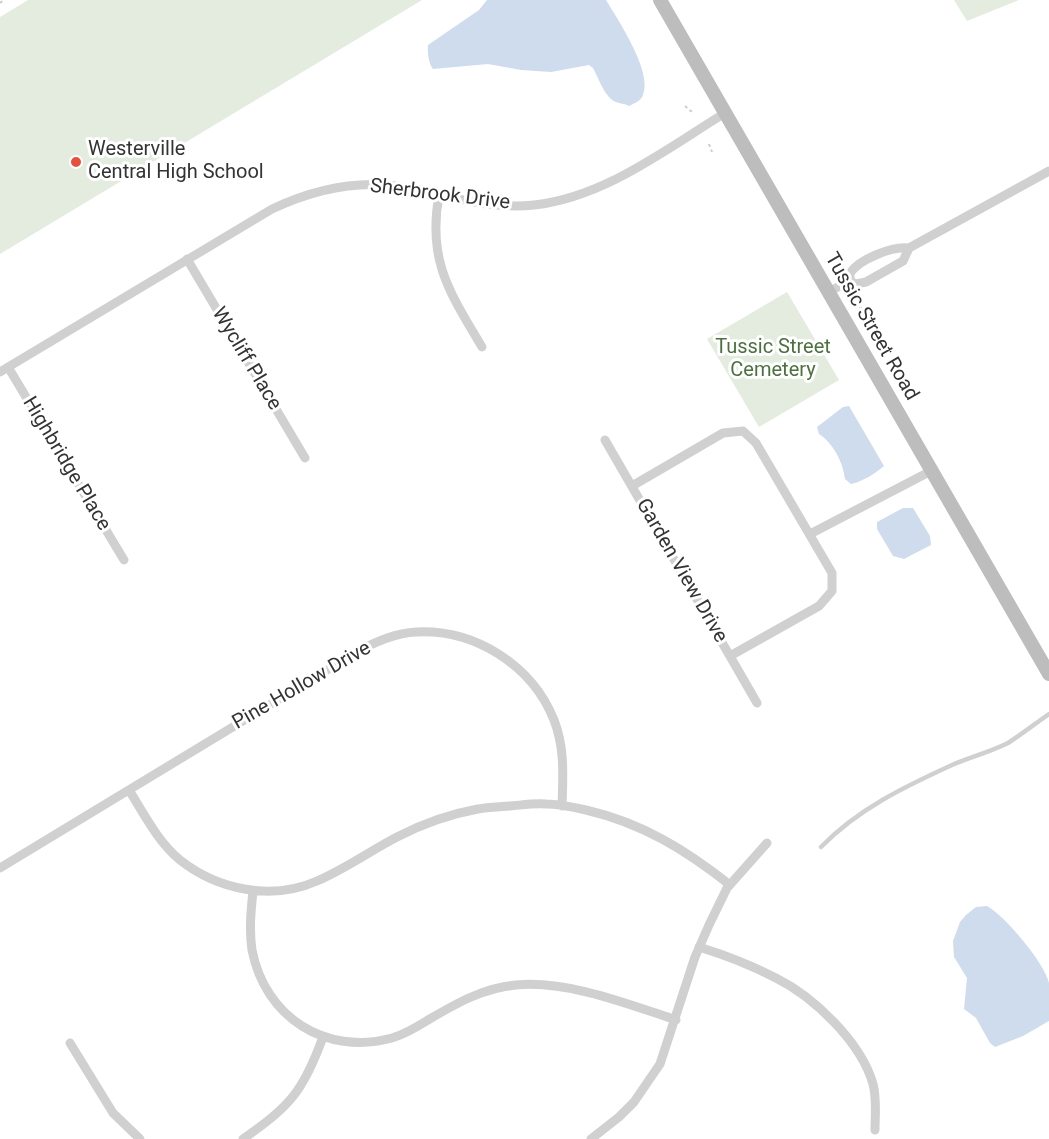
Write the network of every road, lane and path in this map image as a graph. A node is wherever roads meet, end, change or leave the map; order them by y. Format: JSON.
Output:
{"nodes":[{"id":1,"x":4,"y":0,"type":"edge"},
{"id":2,"x":660,"y":0,"type":"edge"},
{"id":3,"x":0,"y":3,"type":"edge"},
{"id":4,"x":685,"y":106,"type":"dead end"},
{"id":5,"x":692,"y":112,"type":"dead end"},
{"id":6,"x":725,"y":113,"type":"junction"},
{"id":7,"x":709,"y":144,"type":"dead end"},
{"id":8,"x":712,"y":152,"type":"dead end"},
{"id":9,"x":1049,"y":171,"type":"edge"},
{"id":10,"x":439,"y":195,"type":"junction"},
{"id":11,"x":909,"y":248,"type":"junction"},
{"id":12,"x":836,"y":258,"type":"dead end"},
{"id":13,"x":187,"y":259,"type":"junction"},
{"id":14,"x":833,"y":261,"type":"dead end"},
{"id":15,"x":850,"y":280,"type":"junction"},
{"id":16,"x":828,"y":292,"type":"junction"},
{"id":17,"x":482,"y":347,"type":"dead end"},
{"id":18,"x":4,"y":369,"type":"edge"},
{"id":19,"x":605,"y":440,"type":"dead end"},
{"id":20,"x":305,"y":458,"type":"dead end"},
{"id":21,"x":931,"y":471,"type":"junction"},
{"id":22,"x":632,"y":486,"type":"junction"},
{"id":23,"x":810,"y":534,"type":"junction"},
{"id":24,"x":124,"y":560,"type":"dead end"},
{"id":25,"x":730,"y":656,"type":"junction"},
{"id":26,"x":1049,"y":674,"type":"edge"},
{"id":27,"x":756,"y":703,"type":"dead end"},
{"id":28,"x":1049,"y":714,"type":"edge"},
{"id":29,"x":129,"y":790,"type":"junction"},
{"id":30,"x":562,"y":806,"type":"junction"},
{"id":31,"x":767,"y":843,"type":"dead end"},
{"id":32,"x":821,"y":848,"type":"dead end"},
{"id":33,"x":0,"y":868,"type":"edge"},
{"id":34,"x":730,"y":885,"type":"junction"},
{"id":35,"x":253,"y":891,"type":"junction"},
{"id":36,"x":699,"y":947,"type":"junction"},
{"id":37,"x":676,"y":1020,"type":"junction"},
{"id":38,"x":322,"y":1037,"type":"junction"},
{"id":39,"x":70,"y":1044,"type":"dead end"},
{"id":40,"x":874,"y":1130,"type":"dead end"},
{"id":41,"x":140,"y":1139,"type":"edge"},
{"id":42,"x":243,"y":1139,"type":"edge"},
{"id":43,"x":591,"y":1139,"type":"edge"}],
"edges":[{"from":1,"to":3,"type":"path"},
{"from":2,"to":6,"type":"main road","name":"Tussic Street Road"},
{"from":4,"to":5,"type":"path"},
{"from":6,"to":10,"type":"street","name":"Sherbrook Drive"},
{"from":6,"to":16,"type":"main road","name":"Tussic Street Road"},
{"from":7,"to":8,"type":"path"},
{"from":9,"to":11,"type":"street"},
{"from":10,"to":13,"type":"street","name":"Sherbrook Drive"},
{"from":10,"to":17,"type":"street"},
{"from":11,"to":15,"type":"street"},
{"from":11,"to":15,"type":"street"},
{"from":12,"to":14,"type":"path"},
{"from":13,"to":18,"type":"street","name":"Sherbrook Drive"},
{"from":13,"to":20,"type":"street","name":"Wycliff Place"},
{"from":15,"to":16,"type":"street"},
{"from":16,"to":21,"type":"main road","name":"Tussic Street Road"},
{"from":18,"to":24,"type":"street","name":"Highbridge Place"},
{"from":19,"to":22,"type":"street","name":"Garden View Drive"},
{"from":21,"to":23,"type":"street"},
{"from":21,"to":26,"type":"main road","name":"Tussic Street Road"},
{"from":22,"to":23,"type":"street"},
{"from":22,"to":25,"type":"street","name":"Garden View Drive"},
{"from":23,"to":25,"type":"street"},
{"from":25,"to":27,"type":"street","name":"Garden View Drive"},
{"from":28,"to":32,"type":"lane"},
{"from":29,"to":30,"type":"street","name":"Pine Hollow Drive"},
{"from":29,"to":33,"type":"street","name":"Pine Hollow Drive"},
{"from":29,"to":35,"type":"street"},
{"from":30,"to":34,"type":"street"},
{"from":30,"to":35,"type":"street"},
{"from":31,"to":34,"type":"street"},
{"from":34,"to":36,"type":"street"},
{"from":35,"to":38,"type":"street"},
{"from":36,"to":37,"type":"street"},
{"from":36,"to":40,"type":"street"},
{"from":37,"to":38,"type":"street"},
{"from":37,"to":43,"type":"street"},
{"from":38,"to":42,"type":"street"},
{"from":39,"to":41,"type":"street"}]}
